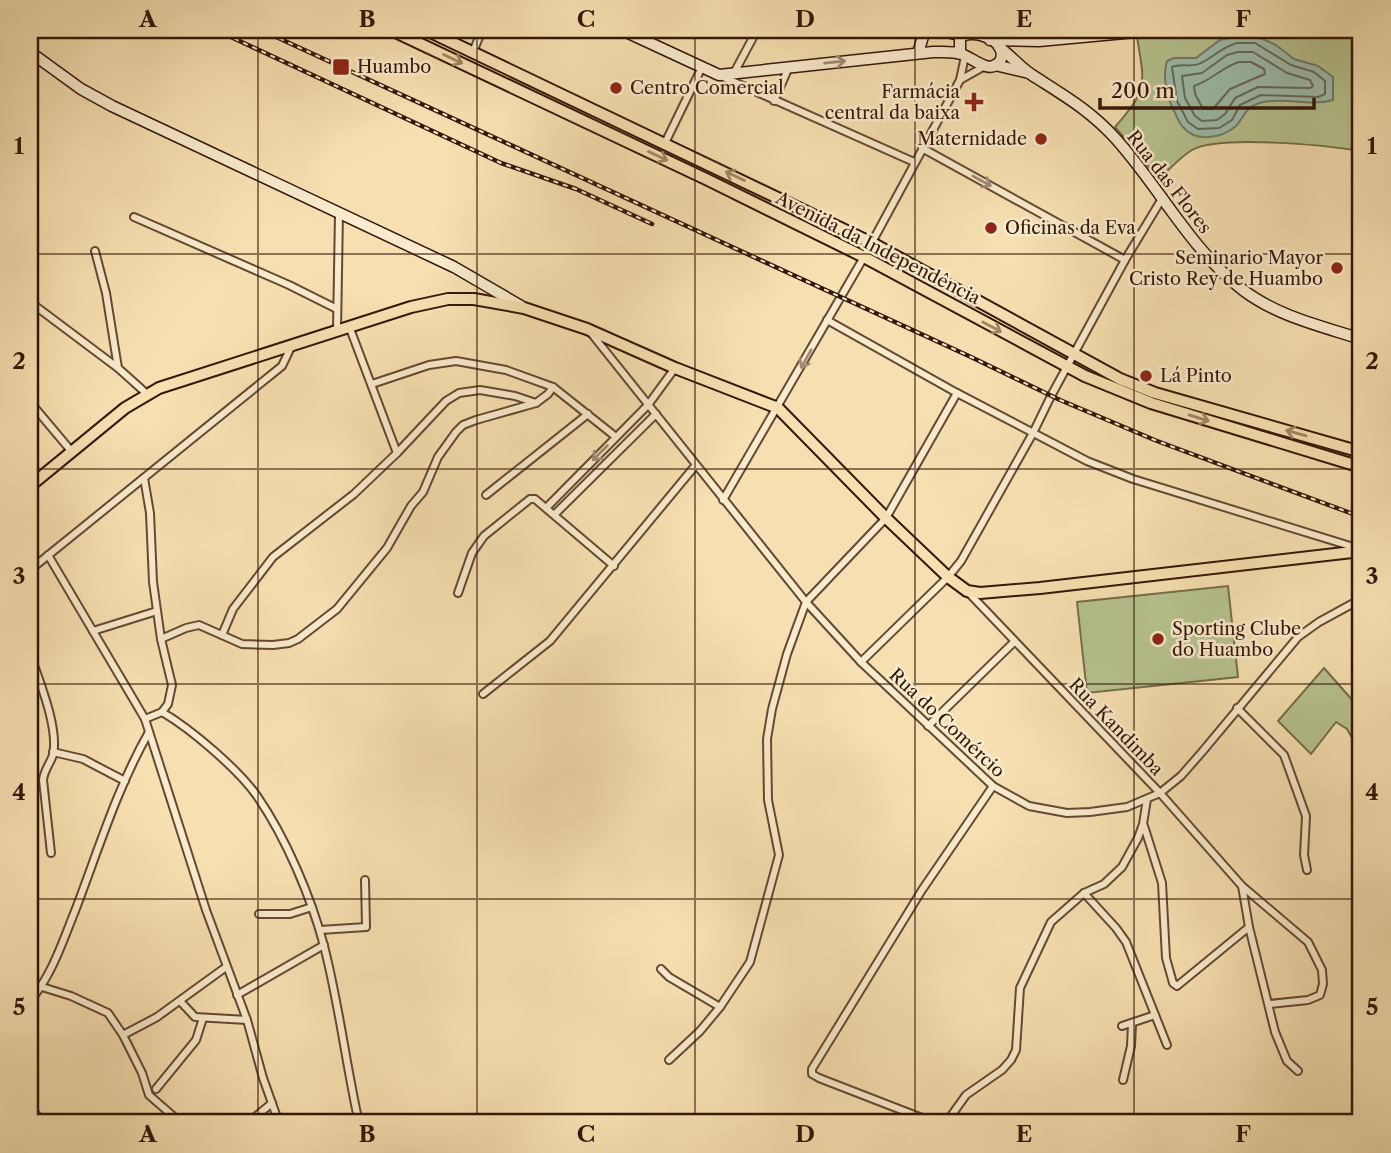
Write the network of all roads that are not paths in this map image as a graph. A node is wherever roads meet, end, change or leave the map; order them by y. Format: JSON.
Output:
{"nodes":[{"id":1,"x":391,"y":30,"type":"edge"},
{"id":2,"x":426,"y":30,"type":"edge"},
{"id":3,"x":482,"y":30,"type":"edge"},
{"id":4,"x":622,"y":30,"type":"edge"},
{"id":5,"x":757,"y":30,"type":"edge"},
{"id":6,"x":925,"y":30,"type":"edge"},
{"id":7,"x":937,"y":30,"type":"edge"},
{"id":8,"x":1157,"y":30,"type":"edge"},
{"id":9,"x":1114,"y":32,"type":"edge"},
{"id":10,"x":967,"y":33,"type":"junction"},
{"id":11,"x":1077,"y":33,"type":"edge"},
{"id":12,"x":990,"y":40,"type":"junction"},
{"id":13,"x":1039,"y":41,"type":"junction"},
{"id":14,"x":30,"y":52,"type":"edge"},
{"id":15,"x":472,"y":52,"type":"junction"},
{"id":16,"x":918,"y":53,"type":"junction"},
{"id":17,"x":963,"y":55,"type":"junction"},
{"id":18,"x":997,"y":62,"type":"junction"},
{"id":19,"x":702,"y":67,"type":"junction"},
{"id":20,"x":789,"y":67,"type":"junction"},
{"id":21,"x":734,"y":73,"type":"junction"},
{"id":22,"x":1030,"y":74,"type":"junction"},
{"id":23,"x":719,"y":75,"type":"junction"},
{"id":24,"x":960,"y":80,"type":"junction"},
{"id":25,"x":574,"y":100,"type":"junction"},
{"id":26,"x":774,"y":101,"type":"junction"},
{"id":27,"x":568,"y":113,"type":"junction"},
{"id":28,"x":666,"y":143,"type":"junction"},
{"id":29,"x":922,"y":148,"type":"junction"},
{"id":30,"x":914,"y":162,"type":"junction"},
{"id":31,"x":773,"y":194,"type":"junction"},
{"id":32,"x":1163,"y":197,"type":"junction"},
{"id":33,"x":786,"y":200,"type":"junction"},
{"id":34,"x":766,"y":209,"type":"junction"},
{"id":35,"x":339,"y":214,"type":"junction"},
{"id":36,"x":778,"y":215,"type":"junction"},
{"id":37,"x":134,"y":217,"type":"dead end"},
{"id":38,"x":872,"y":243,"type":"junction"},
{"id":39,"x":95,"y":251,"type":"dead end"},
{"id":40,"x":864,"y":257,"type":"junction"},
{"id":41,"x":1125,"y":260,"type":"junction"},
{"id":42,"x":968,"y":298,"type":"junction"},
{"id":43,"x":30,"y":302,"type":"edge"},
{"id":44,"x":524,"y":308,"type":"junction"},
{"id":45,"x":337,"y":309,"type":"junction"},
{"id":46,"x":962,"y":311,"type":"junction"},
{"id":47,"x":827,"y":320,"type":"junction"},
{"id":48,"x":349,"y":326,"type":"junction"},
{"id":49,"x":587,"y":329,"type":"junction"},
{"id":50,"x":337,"y":330,"type":"junction"},
{"id":51,"x":1361,"y":339,"type":"edge"},
{"id":52,"x":292,"y":344,"type":"junction"},
{"id":53,"x":1073,"y":354,"type":"junction"},
{"id":54,"x":1067,"y":367,"type":"junction"},
{"id":55,"x":118,"y":368,"type":"junction"},
{"id":56,"x":675,"y":368,"type":"junction"},
{"id":57,"x":372,"y":383,"type":"junction"},
{"id":58,"x":553,"y":387,"type":"junction"},
{"id":59,"x":957,"y":393,"type":"junction"},
{"id":60,"x":147,"y":394,"type":"junction"},
{"id":61,"x":30,"y":402,"type":"edge"},
{"id":62,"x":536,"y":403,"type":"junction"},
{"id":63,"x":648,"y":405,"type":"junction"},
{"id":64,"x":778,"y":408,"type":"junction"},
{"id":65,"x":588,"y":414,"type":"junction"},
{"id":66,"x":656,"y":414,"type":"junction"},
{"id":67,"x":1033,"y":433,"type":"junction"},
{"id":68,"x":616,"y":437,"type":"junction"},
{"id":69,"x":72,"y":452,"type":"junction"},
{"id":70,"x":1361,"y":452,"type":"edge"},
{"id":71,"x":397,"y":453,"type":"junction"},
{"id":72,"x":695,"y":466,"type":"junction"},
{"id":73,"x":1361,"y":467,"type":"edge"},
{"id":74,"x":144,"y":478,"type":"junction"},
{"id":75,"x":30,"y":486,"type":"edge"},
{"id":76,"x":486,"y":495,"type":"dead end"},
{"id":77,"x":723,"y":500,"type":"junction"},
{"id":78,"x":546,"y":508,"type":"junction"},
{"id":79,"x":555,"y":514,"type":"junction"},
{"id":80,"x":886,"y":518,"type":"junction"},
{"id":81,"x":1361,"y":550,"type":"edge"},
{"id":82,"x":48,"y":555,"type":"junction"},
{"id":83,"x":614,"y":566,"type":"junction"},
{"id":84,"x":30,"y":570,"type":"edge"},
{"id":85,"x":947,"y":577,"type":"junction"},
{"id":86,"x":967,"y":591,"type":"junction"},
{"id":87,"x":458,"y":593,"type":"dead end"},
{"id":88,"x":1361,"y":599,"type":"edge"},
{"id":89,"x":806,"y":602,"type":"junction"},
{"id":90,"x":157,"y":611,"type":"junction"},
{"id":91,"x":93,"y":631,"type":"junction"},
{"id":92,"x":222,"y":635,"type":"junction"},
{"id":93,"x":161,"y":639,"type":"junction"},
{"id":94,"x":1014,"y":642,"type":"junction"},
{"id":95,"x":30,"y":654,"type":"edge"},
{"id":96,"x":861,"y":662,"type":"junction"},
{"id":97,"x":483,"y":694,"type":"dead end"},
{"id":98,"x":1237,"y":708,"type":"junction"},
{"id":99,"x":162,"y":712,"type":"junction"},
{"id":100,"x":145,"y":719,"type":"junction"},
{"id":101,"x":928,"y":726,"type":"junction"},
{"id":102,"x":149,"y":732,"type":"junction"},
{"id":103,"x":53,"y":752,"type":"junction"},
{"id":104,"x":125,"y":781,"type":"junction"},
{"id":105,"x":993,"y":786,"type":"junction"},
{"id":106,"x":1160,"y":793,"type":"junction"},
{"id":107,"x":1147,"y":799,"type":"junction"},
{"id":108,"x":1143,"y":824,"type":"junction"},
{"id":109,"x":51,"y":853,"type":"dead end"},
{"id":110,"x":1307,"y":870,"type":"dead end"},
{"id":111,"x":365,"y":880,"type":"dead end"},
{"id":112,"x":1242,"y":886,"type":"junction"},
{"id":113,"x":1084,"y":893,"type":"junction"},
{"id":114,"x":312,"y":907,"type":"junction"},
{"id":115,"x":259,"y":914,"type":"dead end"},
{"id":116,"x":1249,"y":927,"type":"junction"},
{"id":117,"x":320,"y":930,"type":"junction"},
{"id":118,"x":324,"y":945,"type":"junction"},
{"id":119,"x":226,"y":967,"type":"junction"},
{"id":120,"x":661,"y":969,"type":"dead end"},
{"id":121,"x":42,"y":987,"type":"junction"},
{"id":122,"x":237,"y":995,"type":"junction"},
{"id":123,"x":30,"y":1001,"type":"edge"},
{"id":124,"x":180,"y":1001,"type":"junction"},
{"id":125,"x":1269,"y":1004,"type":"junction"},
{"id":126,"x":720,"y":1007,"type":"junction"},
{"id":127,"x":1154,"y":1015,"type":"junction"},
{"id":128,"x":203,"y":1018,"type":"junction"},
{"id":129,"x":247,"y":1020,"type":"junction"},
{"id":130,"x":1132,"y":1024,"type":"junction"},
{"id":131,"x":1122,"y":1026,"type":"dead end"},
{"id":132,"x":123,"y":1035,"type":"junction"},
{"id":133,"x":1167,"y":1045,"type":"dead end"},
{"id":134,"x":669,"y":1060,"type":"dead end"},
{"id":135,"x":1298,"y":1071,"type":"dead end"},
{"id":136,"x":1123,"y":1080,"type":"dead end"},
{"id":137,"x":156,"y":1088,"type":"dead end"},
{"id":138,"x":272,"y":1103,"type":"junction"},
{"id":139,"x":30,"y":1107,"type":"edge"},
{"id":140,"x":43,"y":1123,"type":"edge"},
{"id":141,"x":181,"y":1123,"type":"edge"},
{"id":142,"x":248,"y":1123,"type":"edge"},
{"id":143,"x":279,"y":1123,"type":"edge"},
{"id":144,"x":359,"y":1123,"type":"edge"},
{"id":145,"x":934,"y":1123,"type":"edge"},
{"id":146,"x":946,"y":1123,"type":"edge"}],
"edges":[{"from":1,"to":27,"type":"main road","name":"Avenida da Independência","one_way":true},
{"from":2,"to":15,"type":"main road","name":"Avenida da Independência"},
{"from":3,"to":15,"type":"street"},
{"from":4,"to":19,"type":"street"},
{"from":5,"to":21,"type":"street"},
{"from":6,"to":16,"type":"street"},
{"from":7,"to":10,"type":"street"},
{"from":8,"to":9,"type":"street"},
{"from":9,"to":11,"type":"street"},
{"from":10,"to":12,"type":"street"},
{"from":10,"to":17,"type":"street"},
{"from":11,"to":13,"type":"street"},
{"from":12,"to":13,"type":"street"},
{"from":12,"to":18,"type":"street"},
{"from":13,"to":18,"type":"street"},
{"from":14,"to":35,"type":"street"},
{"from":15,"to":25,"type":"main road","name":"Avenida da Independência"},
{"from":16,"to":17,"type":"street"},
{"from":20,"to":16,"type":"street","one_way":true},
{"from":17,"to":18,"type":"street"},
{"from":17,"to":24,"type":"street"},
{"from":18,"to":22,"type":"street","name":"Rua das Flores"},
{"from":18,"to":22,"type":"street","name":"Rua das Flores"},
{"from":18,"to":24,"type":"street"},
{"from":19,"to":23,"type":"street"},
{"from":19,"to":28,"type":"street"},
{"from":20,"to":21,"type":"street"},
{"from":20,"to":26,"type":"street"},
{"from":21,"to":23,"type":"street"},
{"from":22,"to":32,"type":"street","name":"Rua das Flores"},
{"from":23,"to":26,"type":"street"},
{"from":24,"to":29,"type":"street"},
{"from":25,"to":27,"type":"main road"},
{"from":25,"to":28,"type":"main road","name":"Avenida da Independência"},
{"from":26,"to":30,"type":"street"},
{"from":27,"to":34,"type":"main road","name":"Avenida da Independência","one_way":true},
{"from":31,"to":28,"type":"main road","name":"Avenida da Independência","one_way":true},
{"from":29,"to":30,"type":"street"},
{"from":29,"to":41,"type":"street","one_way":true},
{"from":30,"to":38,"type":"street"},
{"from":31,"to":33,"type":"main road","name":"Avenida da Independência"},
{"from":31,"to":34,"type":"main road"},
{"from":32,"to":41,"type":"street"},
{"from":32,"to":51,"type":"street","name":"Rua das Flores"},
{"from":33,"to":36,"type":"main road"},
{"from":33,"to":38,"type":"main road","name":"Avenida da Independência"},
{"from":34,"to":36,"type":"main road","name":"Avenida da Independência"},
{"from":35,"to":44,"type":"street"},
{"from":35,"to":45,"type":"street"},
{"from":36,"to":40,"type":"main road","name":"Avenida da Independência"},
{"from":37,"to":45,"type":"street"},
{"from":38,"to":40,"type":"street"},
{"from":38,"to":42,"type":"main road","name":"Avenida da Independência"},
{"from":39,"to":55,"type":"street"},
{"from":40,"to":46,"type":"main road","name":"Avenida da Independência"},
{"from":40,"to":47,"type":"street"},
{"from":41,"to":53,"type":"street"},
{"from":42,"to":46,"type":"main road"},
{"from":42,"to":53,"type":"main road","name":"Avenida da Independência"},
{"from":43,"to":55,"type":"street"},
{"from":44,"to":48,"type":"main road"},
{"from":44,"to":49,"type":"main road"},
{"from":45,"to":50,"type":"street"},
{"from":46,"to":54,"type":"main road","name":"Avenida da Independência","one_way":true},
{"from":47,"to":59,"type":"street"},
{"from":47,"to":64,"type":"street","one_way":true},
{"from":48,"to":50,"type":"main road"},
{"from":48,"to":57,"type":"street"},
{"from":49,"to":56,"type":"main road"},
{"from":49,"to":63,"type":"street","name":"Rua do Comércio"},
{"from":50,"to":52,"type":"main road"},
{"from":52,"to":60,"type":"main road"},
{"from":52,"to":74,"type":"street"},
{"from":53,"to":54,"type":"street"},
{"from":70,"to":53,"type":"main road","name":"Avenida da Independência","one_way":true},
{"from":54,"to":67,"type":"street"},
{"from":54,"to":73,"type":"main road","name":"Avenida da Independência","one_way":true},
{"from":55,"to":60,"type":"street"},
{"from":56,"to":63,"type":"street"},
{"from":56,"to":64,"type":"main road"},
{"from":57,"to":58,"type":"street"},
{"from":57,"to":71,"type":"street"},
{"from":58,"to":62,"type":"street"},
{"from":58,"to":65,"type":"street"},
{"from":59,"to":67,"type":"street"},
{"from":59,"to":80,"type":"street"},
{"from":60,"to":69,"type":"main road"},
{"from":61,"to":69,"type":"street"},
{"from":62,"to":71,"type":"street"},
{"from":62,"to":92,"type":"street"},
{"from":63,"to":66,"type":"street","name":"Rua do Comércio"},
{"from":63,"to":68,"type":"street"},
{"from":64,"to":77,"type":"street"},
{"from":64,"to":80,"type":"main road"},
{"from":65,"to":68,"type":"street"},
{"from":65,"to":76,"type":"street"},
{"from":66,"to":72,"type":"street","name":"Rua do Comércio"},
{"from":66,"to":79,"type":"street"},
{"from":67,"to":81,"type":"street"},
{"from":67,"to":85,"type":"street"},
{"from":68,"to":78,"type":"street","one_way":true},
{"from":69,"to":75,"type":"main road"},
{"from":71,"to":92,"type":"street"},
{"from":72,"to":77,"type":"street","name":"Rua do Comércio"},
{"from":72,"to":83,"type":"street"},
{"from":74,"to":82,"type":"street"},
{"from":74,"to":90,"type":"street"},
{"from":77,"to":89,"type":"street","name":"Rua do Comércio"},
{"from":78,"to":79,"type":"street"},
{"from":78,"to":87,"type":"street"},
{"from":79,"to":83,"type":"street"},
{"from":80,"to":85,"type":"main road"},
{"from":80,"to":89,"type":"street"},
{"from":81,"to":86,"type":"main road"},
{"from":82,"to":84,"type":"street"},
{"from":82,"to":91,"type":"street"},
{"from":83,"to":97,"type":"street"},
{"from":85,"to":86,"type":"main road"},
{"from":85,"to":96,"type":"street"},
{"from":86,"to":94,"type":"street","name":"Rua Kandimba"},
{"from":88,"to":98,"type":"street","name":"Rua do Comércio"},
{"from":89,"to":96,"type":"street","name":"Rua do Comércio"},
{"from":89,"to":126,"type":"street"},
{"from":90,"to":91,"type":"street"},
{"from":90,"to":93,"type":"street"},
{"from":91,"to":100,"type":"street"},
{"from":92,"to":93,"type":"street"},
{"from":93,"to":99,"type":"street"},
{"from":94,"to":101,"type":"street"},
{"from":94,"to":106,"type":"street","name":"Rua Kandimba"},
{"from":95,"to":103,"type":"street"},
{"from":96,"to":101,"type":"street","name":"Rua do Comércio"},
{"from":98,"to":106,"type":"street","name":"Rua do Comércio"},
{"from":98,"to":110,"type":"street"},
{"from":99,"to":100,"type":"street"},
{"from":99,"to":114,"type":"street"},
{"from":100,"to":102,"type":"street"},
{"from":101,"to":105,"type":"street","name":"Rua do Comércio"},
{"from":102,"to":104,"type":"street"},
{"from":102,"to":119,"type":"street"},
{"from":103,"to":104,"type":"street"},
{"from":103,"to":109,"type":"street"},
{"from":104,"to":121,"type":"street"},
{"from":105,"to":107,"type":"street","name":"Rua do Comércio"},
{"from":105,"to":145,"type":"street"},
{"from":106,"to":107,"type":"street","name":"Rua do Comércio"},
{"from":106,"to":112,"type":"street","name":"Rua Kandimba"},
{"from":107,"to":108,"type":"street"},
{"from":108,"to":113,"type":"street"},
{"from":108,"to":116,"type":"street"},
{"from":111,"to":117,"type":"street"},
{"from":112,"to":116,"type":"street"},
{"from":112,"to":125,"type":"street","name":"Rua Kandimba"},
{"from":113,"to":127,"type":"street"},
{"from":113,"to":146,"type":"street"},
{"from":114,"to":115,"type":"street"},
{"from":114,"to":117,"type":"street"},
{"from":116,"to":125,"type":"street"},
{"from":117,"to":118,"type":"street"},
{"from":118,"to":122,"type":"street"},
{"from":118,"to":144,"type":"street"},
{"from":119,"to":122,"type":"street"},
{"from":119,"to":124,"type":"street"},
{"from":120,"to":126,"type":"street"},
{"from":121,"to":123,"type":"street"},
{"from":121,"to":132,"type":"street"},
{"from":122,"to":129,"type":"street"},
{"from":124,"to":128,"type":"street"},
{"from":124,"to":132,"type":"street"},
{"from":125,"to":135,"type":"street"},
{"from":126,"to":134,"type":"street"},
{"from":127,"to":130,"type":"street"},
{"from":127,"to":133,"type":"street"},
{"from":128,"to":129,"type":"street"},
{"from":128,"to":137,"type":"street"},
{"from":129,"to":138,"type":"street"},
{"from":130,"to":131,"type":"street"},
{"from":130,"to":136,"type":"street"},
{"from":132,"to":141,"type":"street"},
{"from":138,"to":142,"type":"street"},
{"from":138,"to":143,"type":"street"},
{"from":139,"to":140,"type":"street"}]}
